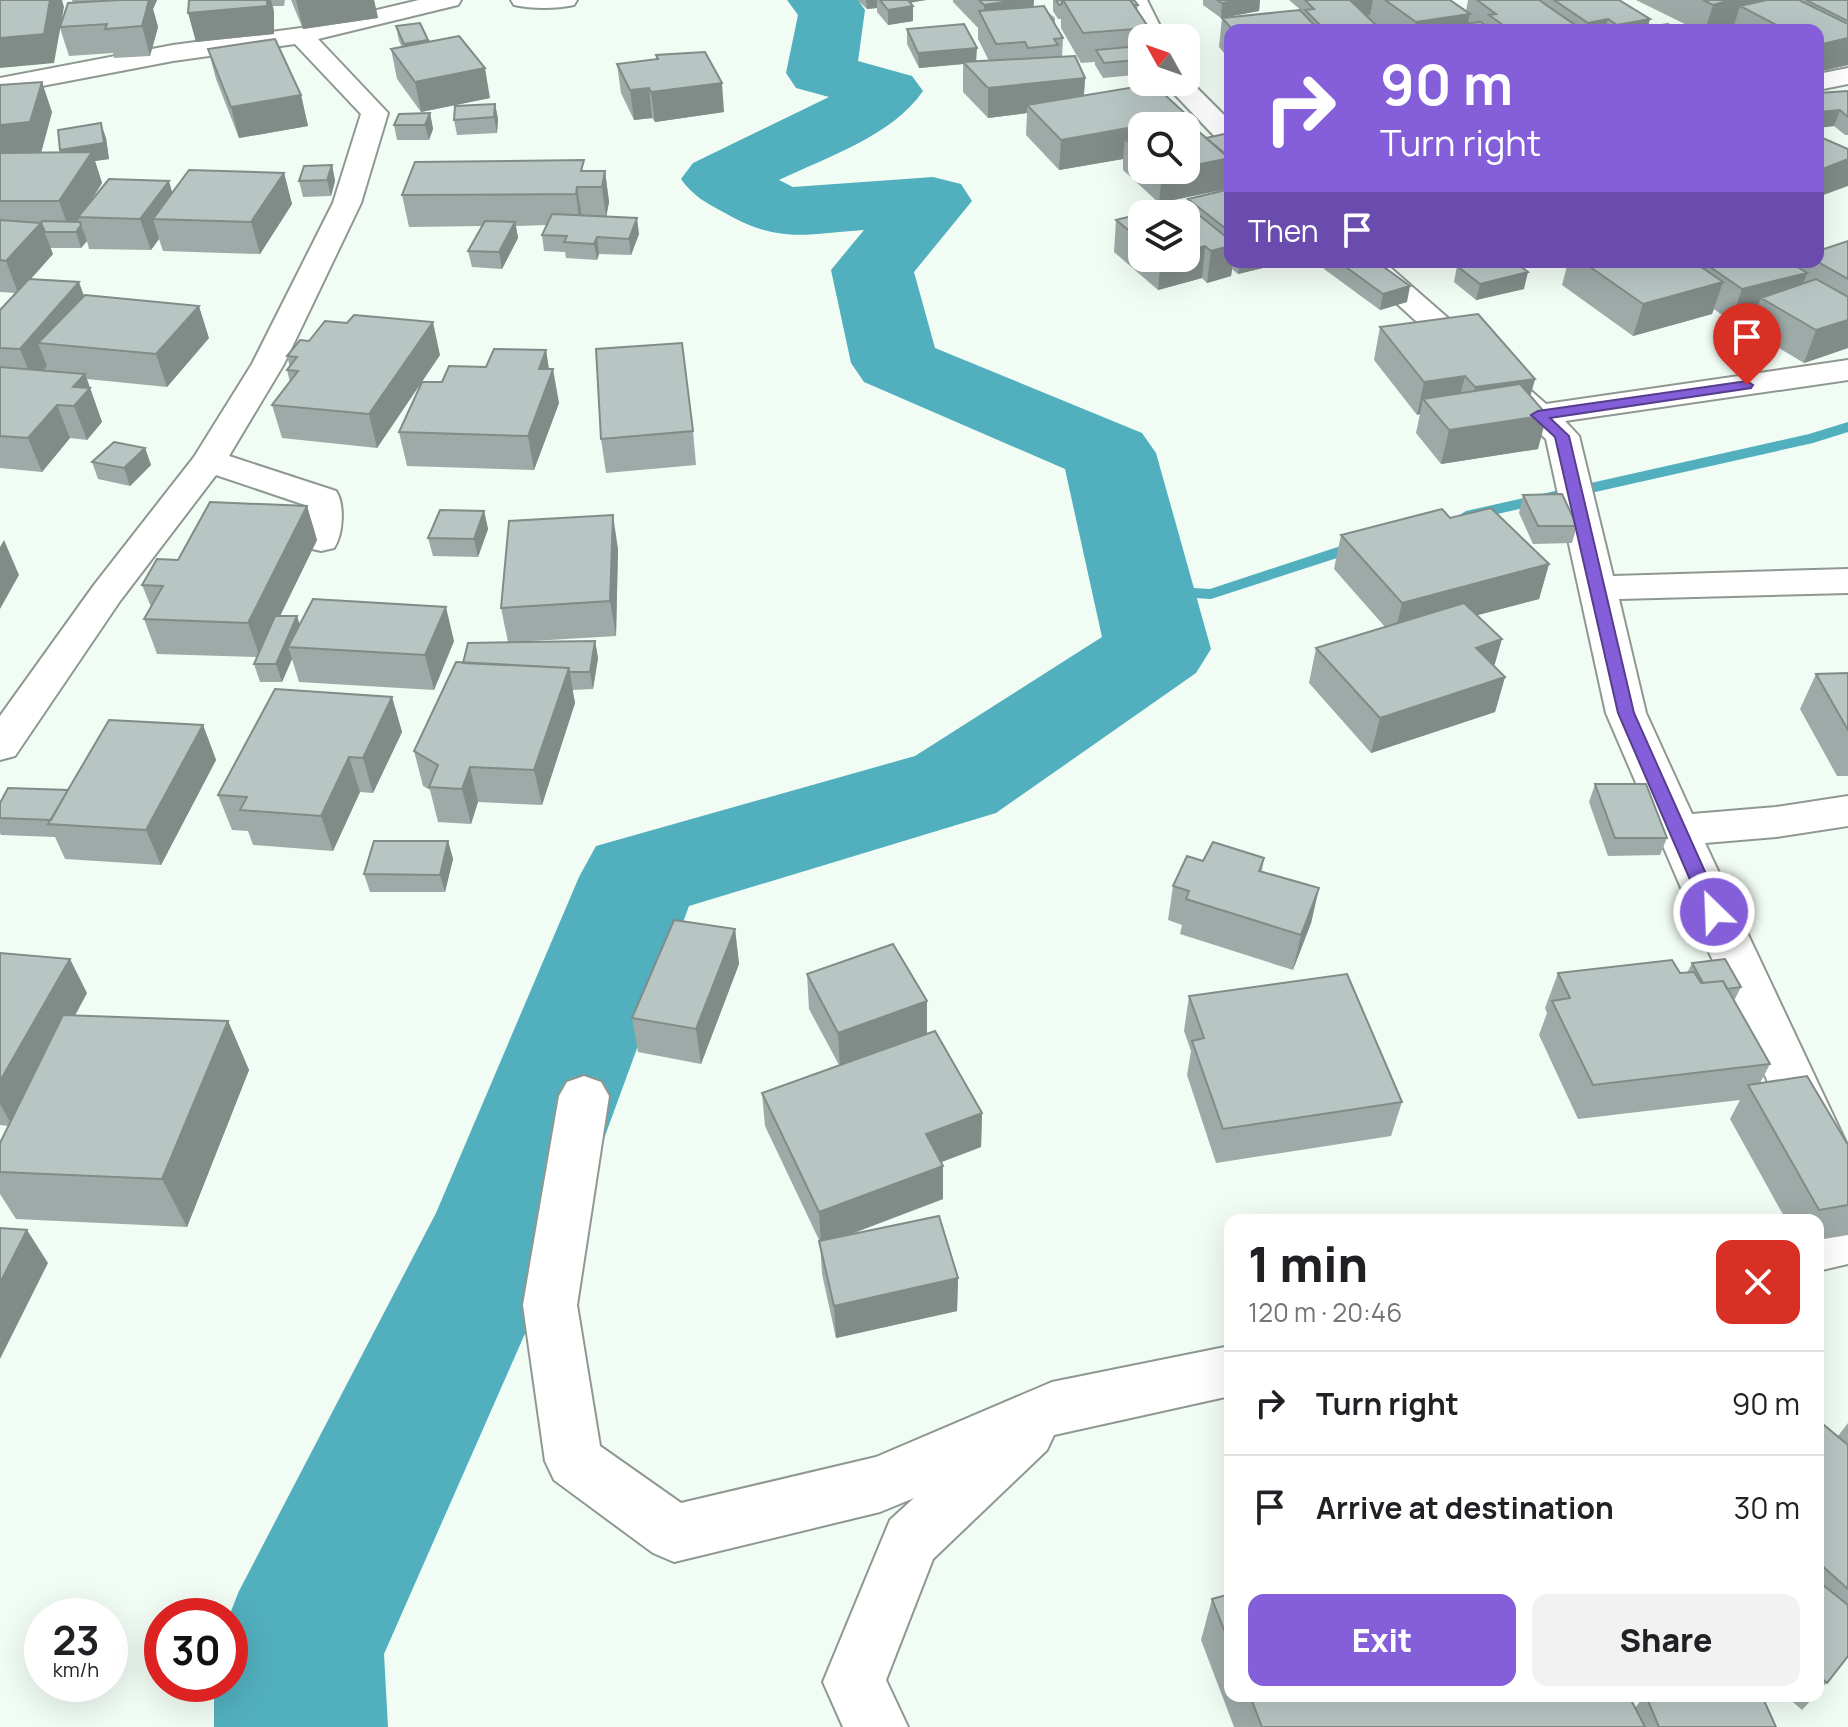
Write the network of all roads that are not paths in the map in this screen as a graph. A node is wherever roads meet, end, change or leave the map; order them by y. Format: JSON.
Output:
{"nodes":[{"id":1,"x":449,"y":0,"type":"edge"},
{"id":2,"x":523,"y":0,"type":"edge"},
{"id":3,"x":565,"y":0,"type":"edge"},
{"id":4,"x":1135,"y":0,"type":"edge"},
{"id":5,"x":1146,"y":24,"type":"edge"},
{"id":6,"x":301,"y":36,"type":"junction"},
{"id":7,"x":1848,"y":76,"type":"edge"},
{"id":8,"x":1824,"y":81,"type":"edge"},
{"id":9,"x":0,"y":86,"type":"edge"},
{"id":10,"x":1190,"y":96,"type":"edge"},
{"id":11,"x":1224,"y":130,"type":"edge"},
{"id":12,"x":1373,"y":268,"type":"edge"},
{"id":13,"x":1848,"y":370,"type":"edge"},
{"id":14,"x":1538,"y":415,"type":"junction"},
{"id":15,"x":209,"y":461,"type":"junction"},
{"id":16,"x":321,"y":540,"type":"dead end"},
{"id":17,"x":1848,"y":581,"type":"edge"},
{"id":18,"x":1596,"y":588,"type":"junction"},
{"id":19,"x":0,"y":746,"type":"edge"},
{"id":20,"x":1848,"y":811,"type":"edge"},
{"id":21,"x":1677,"y":830,"type":"junction"},
{"id":22,"x":584,"y":1096,"type":"dead end"},
{"id":23,"x":1848,"y":1201,"type":"edge"},
{"id":24,"x":1848,"y":1241,"type":"edge"},
{"id":25,"x":1824,"y":1247,"type":"edge"},
{"id":26,"x":1224,"y":1372,"type":"edge"},
{"id":27,"x":1052,"y":1408,"type":"junction"},
{"id":28,"x":876,"y":1727,"type":"edge"}],
"edges":[{"from":1,"to":6,"type":"street"},
{"from":2,"to":3,"type":"street"},
{"from":4,"to":5,"type":"street"},
{"from":6,"to":9,"type":"street"},
{"from":6,"to":15,"type":"street"},
{"from":7,"to":8,"type":"street"},
{"from":10,"to":11,"type":"street"},
{"from":12,"to":14,"type":"street"},
{"from":13,"to":14,"type":"street"},
{"from":14,"to":18,"type":"street"},
{"from":15,"to":16,"type":"street"},
{"from":15,"to":19,"type":"street"},
{"from":17,"to":18,"type":"street"},
{"from":18,"to":21,"type":"street"},
{"from":20,"to":21,"type":"street"},
{"from":21,"to":23,"type":"street"},
{"from":22,"to":27,"type":"street"},
{"from":24,"to":25,"type":"street"},
{"from":26,"to":27,"type":"street"},
{"from":27,"to":28,"type":"street"}]}
